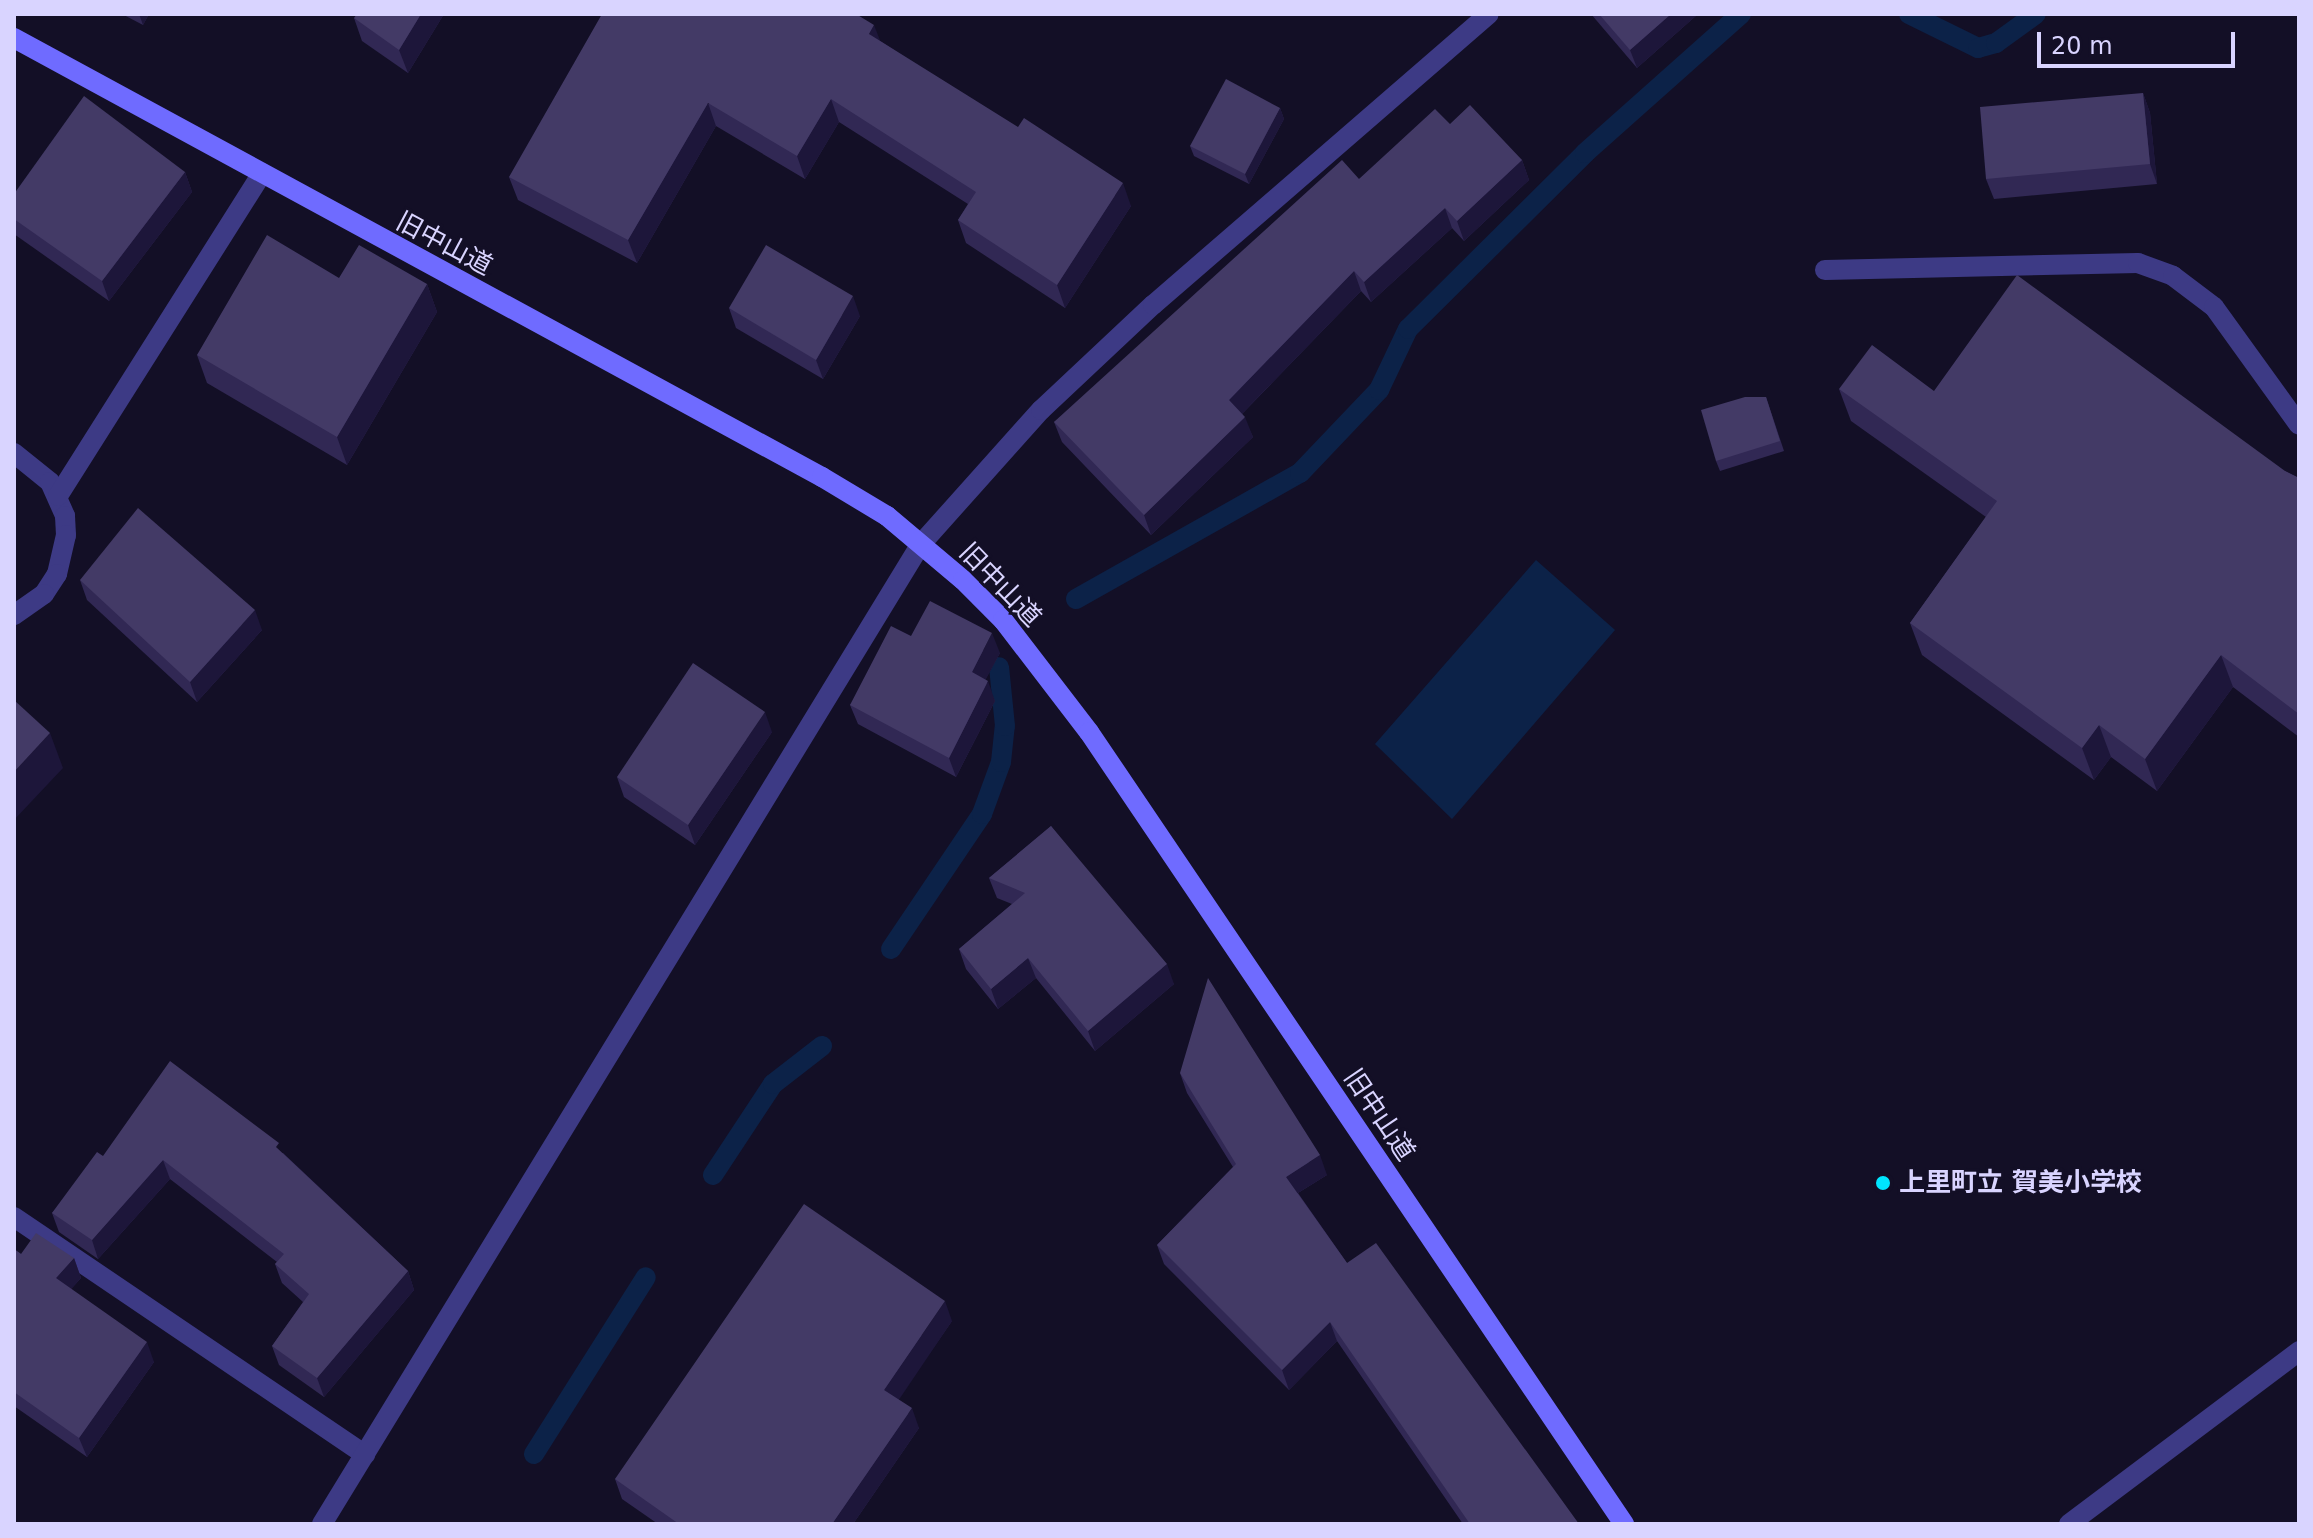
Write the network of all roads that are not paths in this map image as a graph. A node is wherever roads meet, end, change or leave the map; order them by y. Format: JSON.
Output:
{"nodes":[{"id":1,"x":1489,"y":14,"type":"edge"},
{"id":2,"x":14,"y":38,"type":"edge"},
{"id":3,"x":262,"y":173,"type":"junction"},
{"id":4,"x":1825,"y":270,"type":"dead end"},
{"id":5,"x":2299,"y":425,"type":"edge"},
{"id":6,"x":14,"y":453,"type":"edge"},
{"id":7,"x":58,"y":496,"type":"junction"},
{"id":8,"x":921,"y":544,"type":"junction"},
{"id":9,"x":14,"y":615,"type":"edge"},
{"id":10,"x":14,"y":1217,"type":"edge"},
{"id":11,"x":2299,"y":1351,"type":"edge"},
{"id":12,"x":365,"y":1455,"type":"junction"},
{"id":13,"x":322,"y":1524,"type":"edge"},
{"id":14,"x":1624,"y":1524,"type":"edge"},
{"id":15,"x":2069,"y":1524,"type":"edge"}],
"edges":[{"from":1,"to":8,"type":"street"},
{"from":2,"to":3,"type":"main road","name":"旧中山道"},
{"from":3,"to":7,"type":"street"},
{"from":3,"to":8,"type":"main road","name":"旧中山道"},
{"from":4,"to":5,"type":"street"},
{"from":6,"to":7,"type":"street"},
{"from":7,"to":9,"type":"street"},
{"from":8,"to":12,"type":"street"},
{"from":8,"to":14,"type":"main road","name":"旧中山道"},
{"from":10,"to":12,"type":"street"},
{"from":11,"to":15,"type":"street"},
{"from":12,"to":13,"type":"street"}]}
